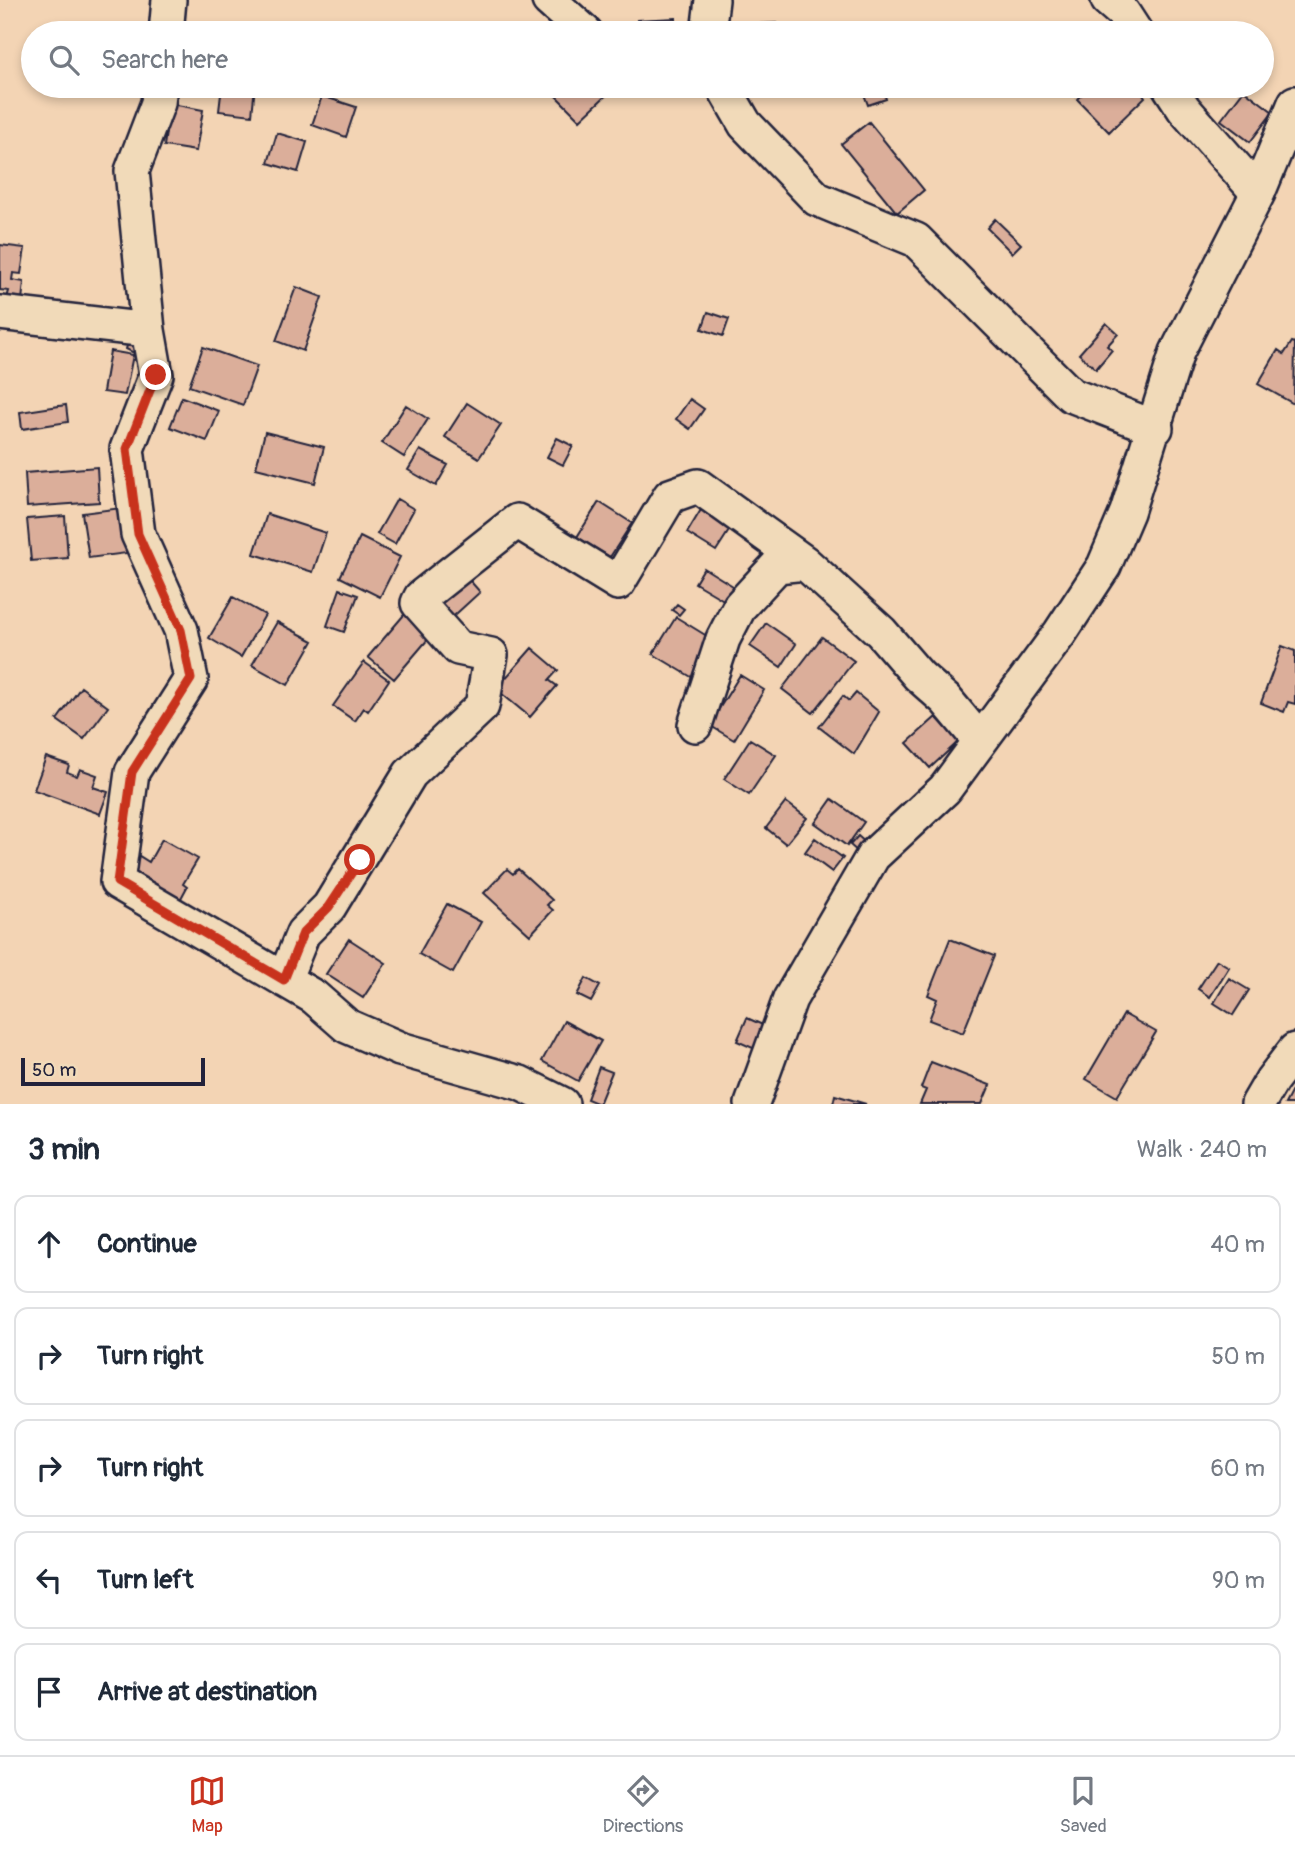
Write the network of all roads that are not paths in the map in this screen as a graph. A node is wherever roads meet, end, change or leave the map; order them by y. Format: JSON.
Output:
{"nodes":[{"id":1,"x":169,"y":0,"type":"edge"},
{"id":2,"x":549,"y":0,"type":"edge"},
{"id":3,"x":712,"y":0,"type":"edge"},
{"id":4,"x":1108,"y":0,"type":"edge"},
{"id":5,"x":167,"y":21,"type":"edge"},
{"id":6,"x":583,"y":21,"type":"edge"},
{"id":7,"x":709,"y":21,"type":"edge"},
{"id":8,"x":1128,"y":21,"type":"edge"},
{"id":9,"x":159,"y":98,"type":"edge"},
{"id":10,"x":730,"y":98,"type":"edge"},
{"id":11,"x":1177,"y":98,"type":"edge"},
{"id":12,"x":1294,"y":108,"type":"edge"},
{"id":13,"x":1258,"y":193,"type":"junction"},
{"id":14,"x":0,"y":313,"type":"edge"},
{"id":15,"x":148,"y":330,"type":"junction"},
{"id":16,"x":1156,"y":428,"type":"junction"},
{"id":17,"x":805,"y":563,"type":"junction"},
{"id":18,"x":695,"y":725,"type":"dead end"},
{"id":19,"x":980,"y":741,"type":"junction"},
{"id":20,"x":284,"y":980,"type":"junction"},
{"id":21,"x":1295,"y":1050,"type":"edge"},
{"id":22,"x":562,"y":1104,"type":"edge"},
{"id":23,"x":752,"y":1104,"type":"edge"},
{"id":24,"x":1258,"y":1104,"type":"edge"}],
"edges":[{"from":1,"to":5,"type":"street"},
{"from":2,"to":6,"type":"street"},
{"from":3,"to":7,"type":"street"},
{"from":4,"to":8,"type":"street"},
{"from":9,"to":15,"type":"street"},
{"from":10,"to":16,"type":"street"},
{"from":11,"to":13,"type":"street"},
{"from":12,"to":13,"type":"street"},
{"from":13,"to":16,"type":"street"},
{"from":14,"to":15,"type":"street"},
{"from":15,"to":20,"type":"street"},
{"from":16,"to":19,"type":"street"},
{"from":17,"to":18,"type":"street"},
{"from":17,"to":19,"type":"street"},
{"from":17,"to":20,"type":"street"},
{"from":19,"to":23,"type":"street"},
{"from":20,"to":22,"type":"street"},
{"from":21,"to":24,"type":"street"}]}
